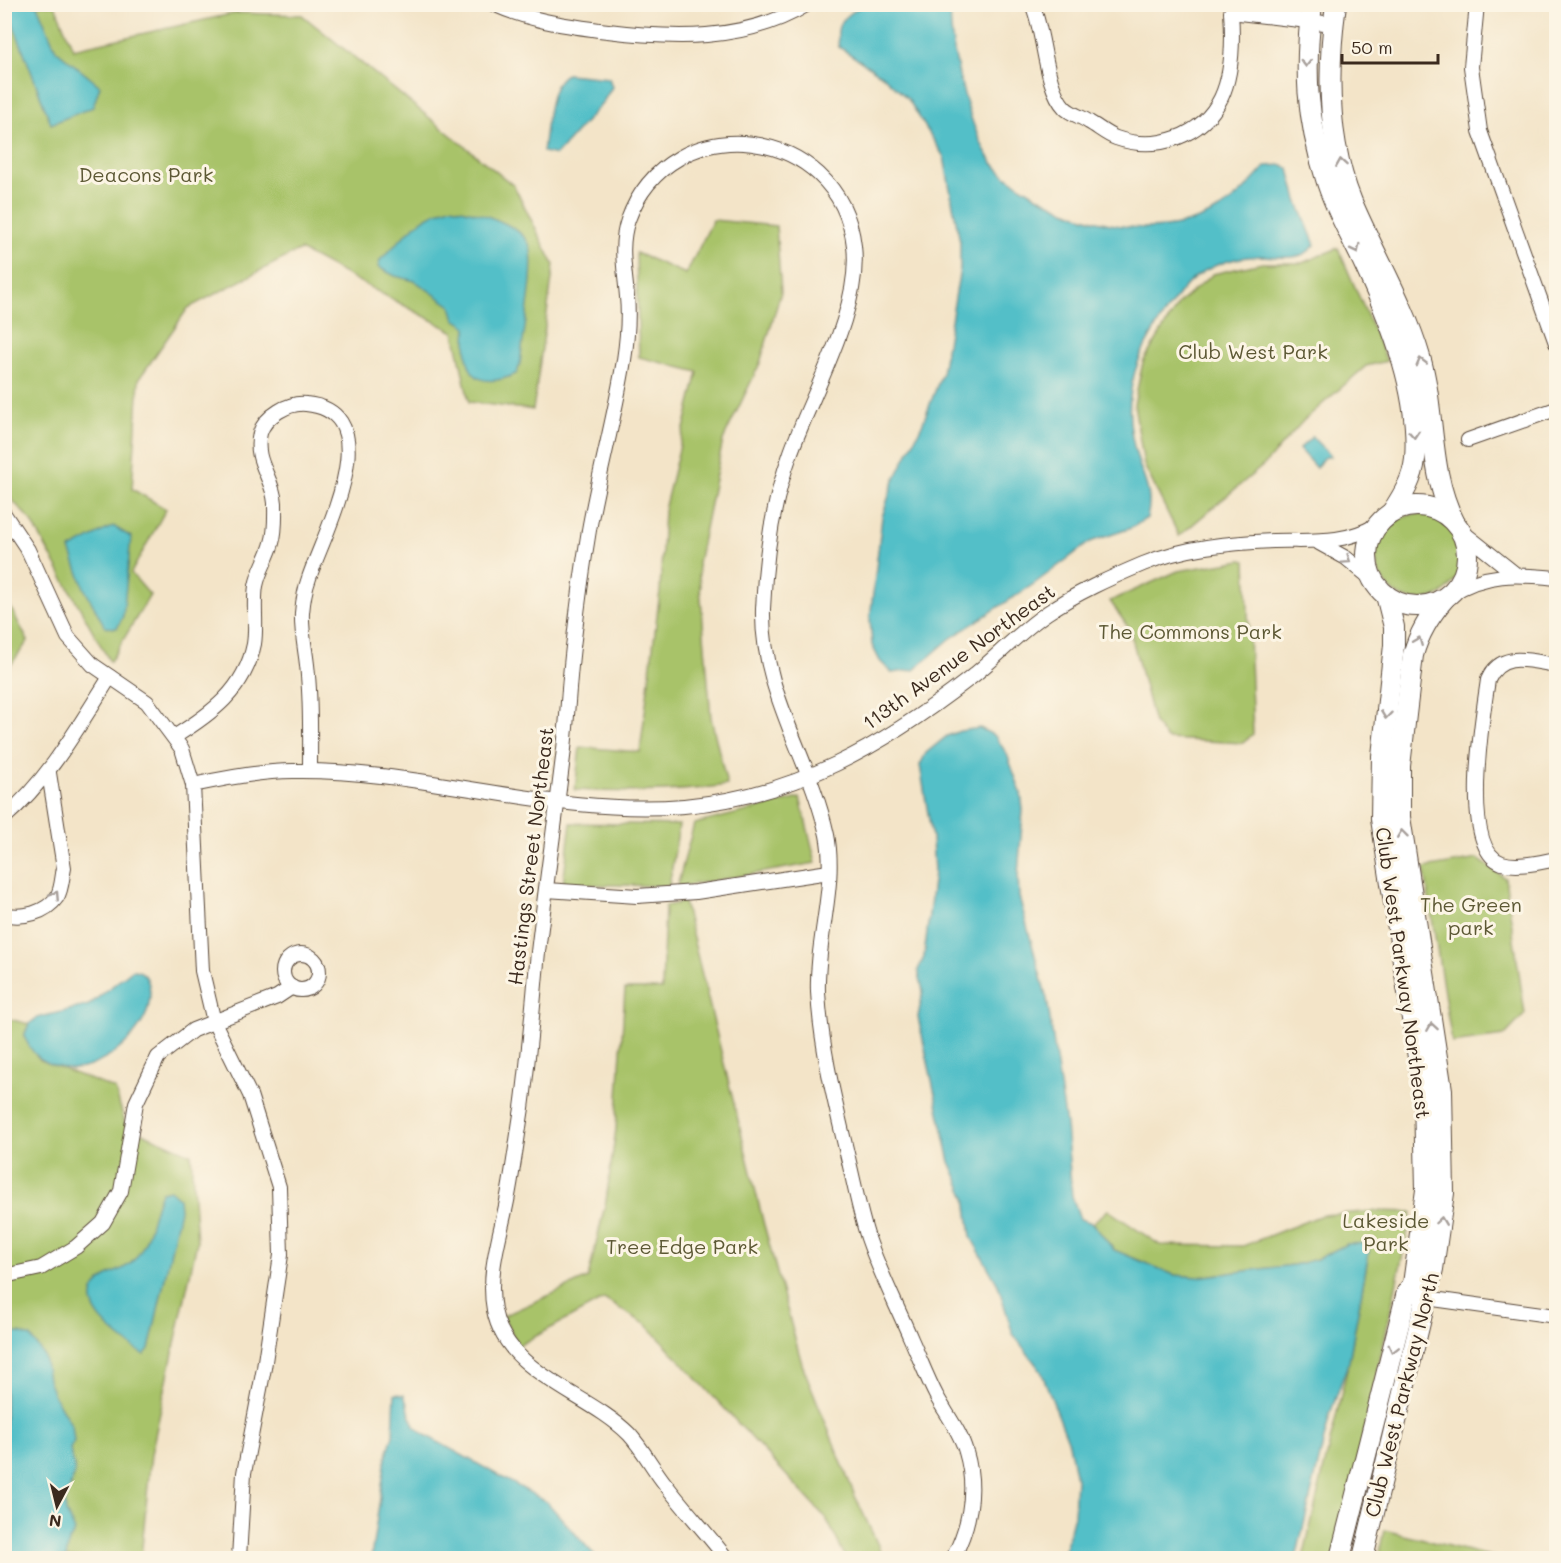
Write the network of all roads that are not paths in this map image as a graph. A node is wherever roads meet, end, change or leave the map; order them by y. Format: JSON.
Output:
{"nodes":[{"id":1,"x":493,"y":4,"type":"edge"},
{"id":2,"x":808,"y":4,"type":"edge"},
{"id":3,"x":1478,"y":4,"type":"edge"},
{"id":4,"x":1037,"y":6,"type":"edge"},
{"id":5,"x":1232,"y":8,"type":"edge"},
{"id":6,"x":1311,"y":12,"type":"edge"},
{"id":7,"x":1334,"y":14,"type":"edge"},
{"id":8,"x":1557,"y":343,"type":"edge"},
{"id":9,"x":1557,"y":409,"type":"edge"},
{"id":10,"x":1468,"y":440,"type":"dead end"},
{"id":11,"x":4,"y":514,"type":"edge"},
{"id":12,"x":1385,"y":518,"type":"junction"},
{"id":13,"x":1457,"y":526,"type":"junction"},
{"id":14,"x":1319,"y":543,"type":"junction"},
{"id":15,"x":1514,"y":573,"type":"junction"},
{"id":16,"x":1557,"y":578,"type":"edge"},
{"id":17,"x":1372,"y":579,"type":"junction"},
{"id":18,"x":1386,"y":596,"type":"junction"},
{"id":19,"x":1448,"y":596,"type":"junction"},
{"id":20,"x":1557,"y":664,"type":"edge"},
{"id":21,"x":110,"y":677,"type":"junction"},
{"id":22,"x":174,"y":736,"type":"junction"},
{"id":23,"x":310,"y":771,"type":"junction"},
{"id":24,"x":49,"y":773,"type":"junction"},
{"id":25,"x":809,"y":777,"type":"junction"},
{"id":26,"x":193,"y":785,"type":"junction"},
{"id":27,"x":557,"y":802,"type":"junction"},
{"id":28,"x":4,"y":818,"type":"edge"},
{"id":29,"x":1557,"y":859,"type":"edge"},
{"id":30,"x":829,"y":872,"type":"junction"},
{"id":31,"x":546,"y":890,"type":"junction"},
{"id":32,"x":4,"y":914,"type":"edge"},
{"id":33,"x":292,"y":987,"type":"dead end"},
{"id":34,"x":214,"y":1022,"type":"junction"},
{"id":35,"x":4,"y":1276,"type":"edge"},
{"id":36,"x":1407,"y":1292,"type":"junction"},
{"id":37,"x":1426,"y":1299,"type":"junction"},
{"id":38,"x":1557,"y":1316,"type":"edge"},
{"id":39,"x":238,"y":1558,"type":"edge"},
{"id":40,"x":726,"y":1558,"type":"edge"},
{"id":41,"x":953,"y":1558,"type":"edge"},
{"id":42,"x":1340,"y":1558,"type":"edge"},
{"id":43,"x":1363,"y":1558,"type":"edge"}],
"edges":[{"from":1,"to":2,"type":"street"},
{"from":3,"to":8,"type":"street"},
{"from":4,"to":5,"type":"street"},
{"from":5,"to":6,"type":"street"},
{"from":6,"to":7,"type":"street"},
{"from":6,"to":12,"type":"street","one_way":true},
{"from":13,"to":7,"type":"street","one_way":true},
{"from":9,"to":10,"type":"street"},
{"from":11,"to":21,"type":"street"},
{"from":12,"to":13,"type":"street"},
{"from":12,"to":14,"type":"street","name":"113th Avenue Northeast"},
{"from":12,"to":17,"type":"street"},
{"from":13,"to":15,"type":"street"},
{"from":13,"to":19,"type":"street"},
{"from":14,"to":17,"type":"street","name":"113th Avenue Northeast","one_way":true},
{"from":14,"to":25,"type":"street","name":"113th Avenue Northeast"},
{"from":15,"to":16,"type":"street"},
{"from":15,"to":19,"type":"street"},
{"from":17,"to":18,"type":"street"},
{"from":18,"to":19,"type":"street"},
{"from":18,"to":36,"type":"street","name":"Club West Parkway Northeast","one_way":true},
{"from":37,"to":19,"type":"street","name":"Club West Parkway North","one_way":true},
{"from":20,"to":29,"type":"street"},
{"from":21,"to":22,"type":"street"},
{"from":21,"to":24,"type":"street"},
{"from":22,"to":23,"type":"street"},
{"from":22,"to":26,"type":"street"},
{"from":23,"to":26,"type":"street","name":"113th Avenue Northeast"},
{"from":23,"to":27,"type":"street","name":"113th Avenue Northeast"},
{"from":24,"to":28,"type":"street"},
{"from":32,"to":24,"type":"street","one_way":true},
{"from":25,"to":27,"type":"street","name":"113th Avenue Northeast"},
{"from":25,"to":27,"type":"street","name":"Hastings Street Northeast"},
{"from":25,"to":30,"type":"street","name":"Hastings Street Northeast"},
{"from":26,"to":34,"type":"street"},
{"from":27,"to":31,"type":"street","name":"Hastings Street Northeast"},
{"from":30,"to":31,"type":"street"},
{"from":30,"to":41,"type":"street","name":"Hastings Street Northeast"},
{"from":31,"to":40,"type":"street","name":"Hastings Street Northeast"},
{"from":33,"to":34,"type":"street"},
{"from":34,"to":35,"type":"street"},
{"from":34,"to":39,"type":"street"},
{"from":36,"to":37,"type":"street"},
{"from":36,"to":42,"type":"street","name":"Club West Parkway Northeast","one_way":true},
{"from":37,"to":38,"type":"street"},
{"from":37,"to":43,"type":"street","name":"Club West Parkway North"}]}
